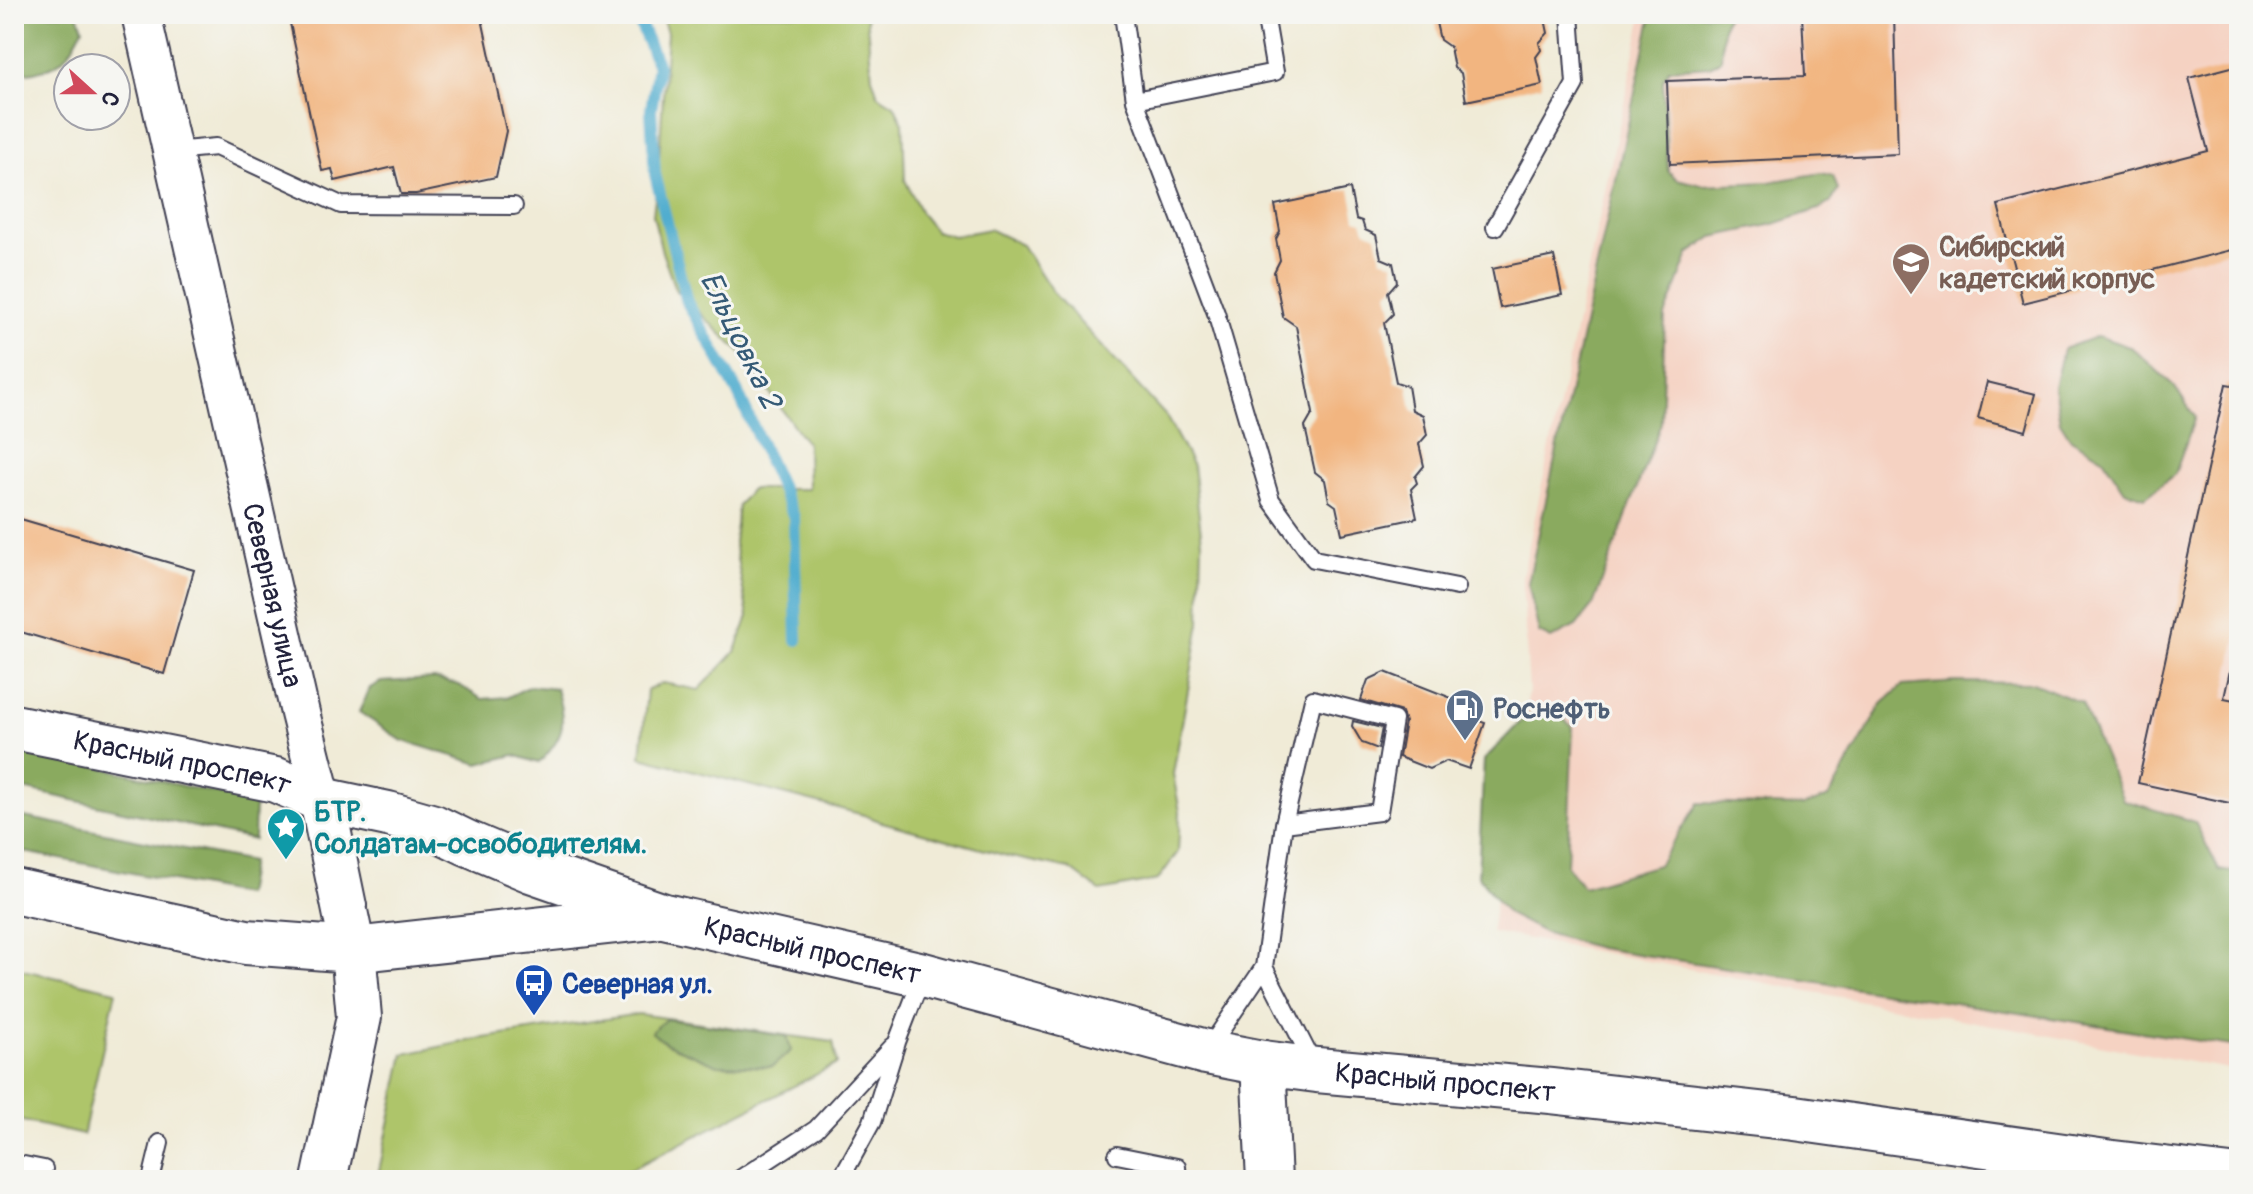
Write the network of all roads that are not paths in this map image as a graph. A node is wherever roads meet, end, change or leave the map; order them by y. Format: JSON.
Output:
{"nodes":[{"id":1,"x":141,"y":14,"type":"edge"},
{"id":2,"x":1123,"y":14,"type":"edge"},
{"id":3,"x":1265,"y":14,"type":"edge"},
{"id":4,"x":1570,"y":14,"type":"edge"},
{"id":5,"x":1135,"y":100,"type":"junction"},
{"id":6,"x":173,"y":151,"type":"junction"},
{"id":7,"x":514,"y":206,"type":"dead end"},
{"id":8,"x":1495,"y":227,"type":"dead end"},
{"id":9,"x":1457,"y":587,"type":"dead end"},
{"id":10,"x":14,"y":727,"type":"edge"},
{"id":11,"x":322,"y":800,"type":"junction"},
{"id":12,"x":1284,"y":824,"type":"junction"},
{"id":13,"x":14,"y":891,"type":"edge"},
{"id":14,"x":664,"y":916,"type":"junction"},
{"id":15,"x":353,"y":950,"type":"junction"},
{"id":16,"x":1264,"y":967,"type":"junction"},
{"id":17,"x":923,"y":975,"type":"junction"},
{"id":18,"x":897,"y":1042,"type":"junction"},
{"id":19,"x":1206,"y":1052,"type":"junction"},
{"id":20,"x":1263,"y":1063,"type":"junction"},
{"id":21,"x":1317,"y":1070,"type":"junction"},
{"id":22,"x":160,"y":1143,"type":"dead end"},
{"id":23,"x":1117,"y":1155,"type":"dead end"},
{"id":24,"x":14,"y":1163,"type":"edge"},
{"id":25,"x":44,"y":1169,"type":"dead end"},
{"id":26,"x":2239,"y":1178,"type":"edge"},
{"id":27,"x":151,"y":1180,"type":"edge"},
{"id":28,"x":324,"y":1180,"type":"edge"},
{"id":29,"x":738,"y":1180,"type":"edge"},
{"id":30,"x":840,"y":1180,"type":"edge"},
{"id":31,"x":1178,"y":1180,"type":"edge"},
{"id":32,"x":1269,"y":1180,"type":"edge"}],
"edges":[{"from":1,"to":6,"type":"street","name":"Северная улица"},
{"from":2,"to":5,"type":"lane"},
{"from":3,"to":5,"type":"lane"},
{"from":4,"to":8,"type":"lane"},
{"from":5,"to":9,"type":"lane"},
{"from":6,"to":7,"type":"lane"},
{"from":6,"to":11,"type":"street","name":"Северная улица"},
{"from":10,"to":11,"type":"main road","name":"Красный проспект"},
{"from":11,"to":14,"type":"main road","name":"Красный проспект"},
{"from":11,"to":15,"type":"main road","name":"Северная улица"},
{"from":12,"to":12,"type":"lane"},
{"from":12,"to":16,"type":"lane"},
{"from":13,"to":15,"type":"main road","name":"Красный проспект"},
{"from":14,"to":15,"type":"main road","name":"Красный проспект"},
{"from":14,"to":17,"type":"main road","name":"Красный проспект"},
{"from":15,"to":28,"type":"main road","name":"Северная улица"},
{"from":16,"to":19,"type":"lane"},
{"from":16,"to":21,"type":"lane"},
{"from":17,"to":18,"type":"lane"},
{"from":17,"to":19,"type":"main road","name":"Красный проспект"},
{"from":18,"to":29,"type":"lane"},
{"from":18,"to":30,"type":"lane"},
{"from":19,"to":20,"type":"main road","name":"Красный проспект"},
{"from":20,"to":21,"type":"main road","name":"Красный проспект"},
{"from":20,"to":32,"type":"main road"},
{"from":21,"to":26,"type":"main road","name":"Красный проспект"},
{"from":22,"to":27,"type":"lane"},
{"from":23,"to":31,"type":"lane"},
{"from":24,"to":25,"type":"lane"}]}
